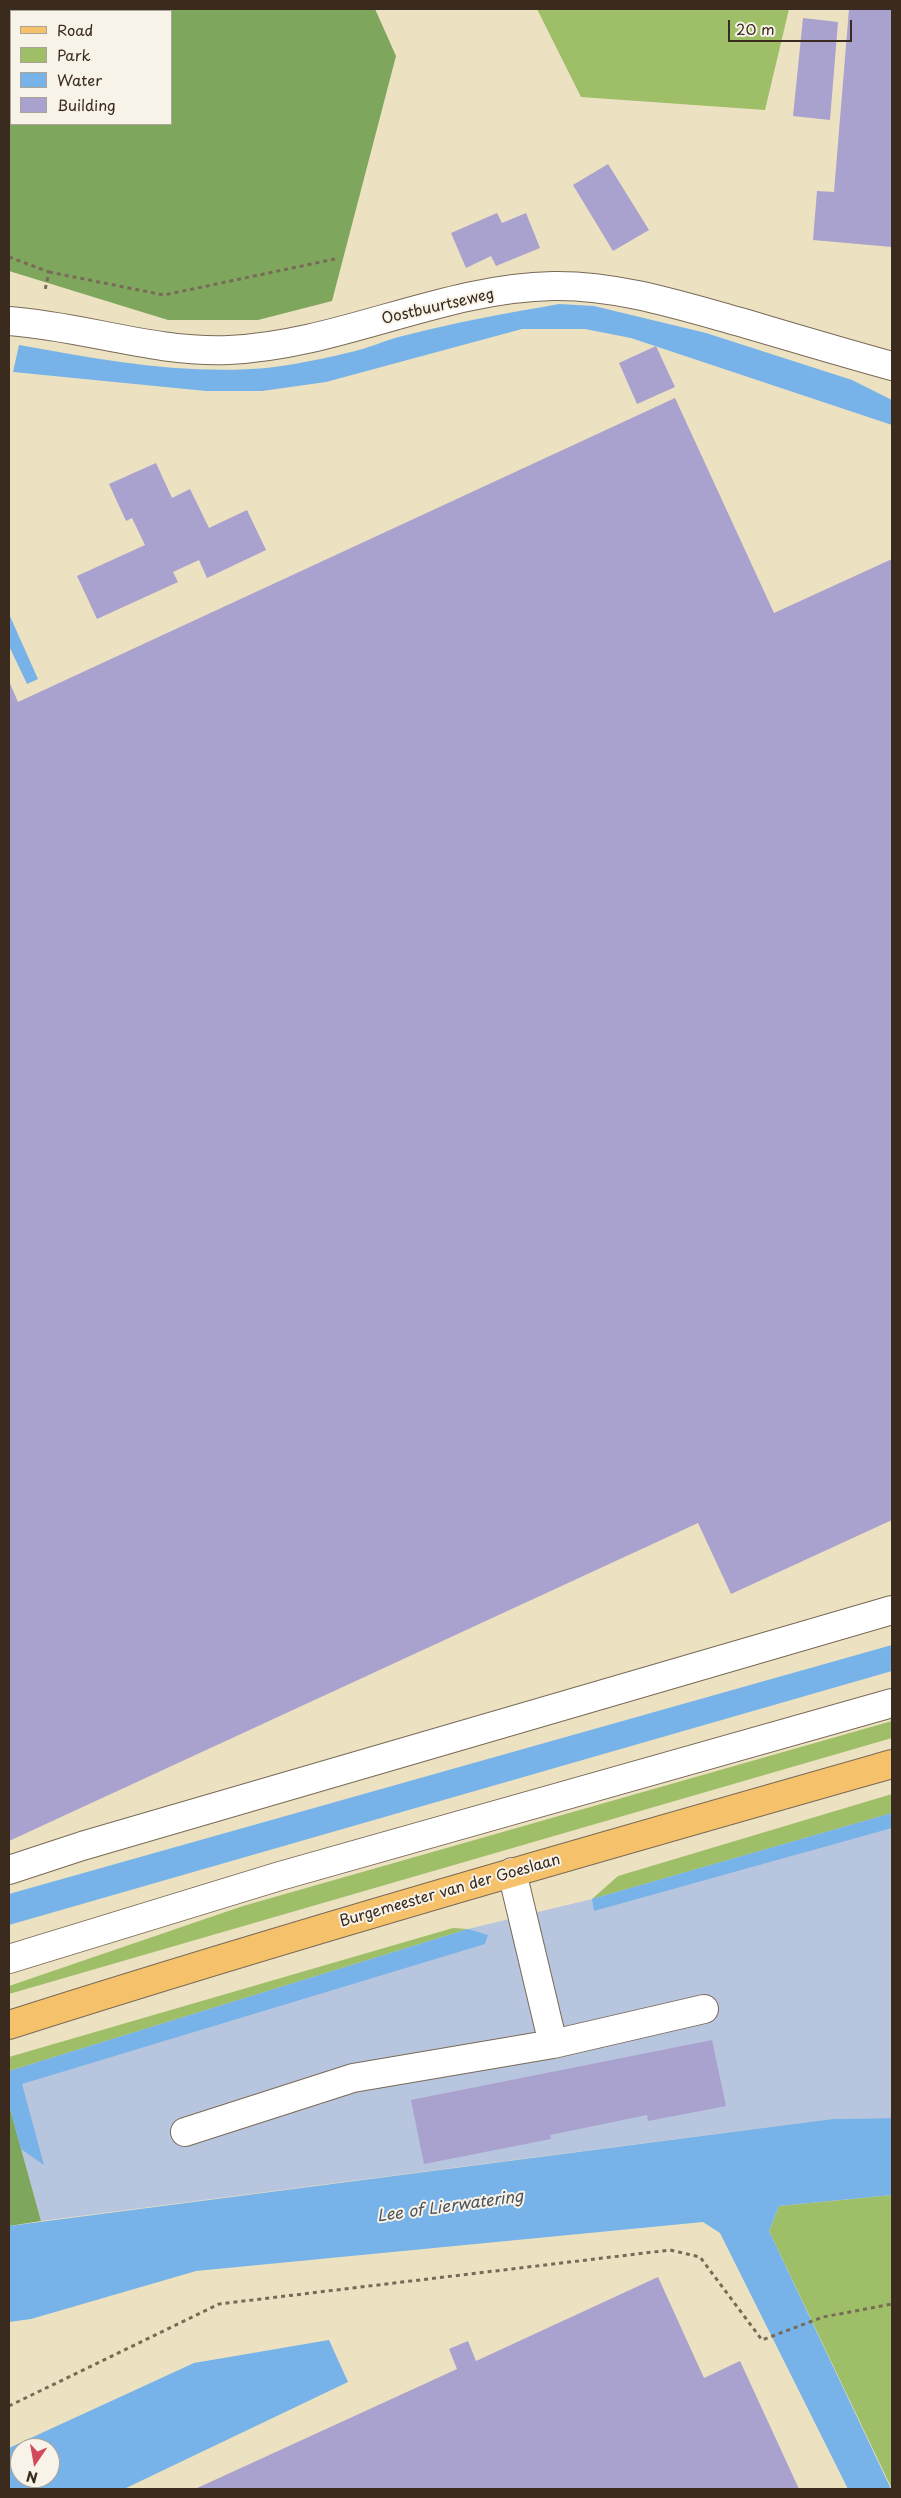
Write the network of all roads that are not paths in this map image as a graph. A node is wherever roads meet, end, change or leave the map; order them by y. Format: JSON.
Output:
{"nodes":[{"id":1,"x":9,"y":321,"type":"edge"},
{"id":2,"x":892,"y":366,"type":"edge"},
{"id":3,"x":892,"y":1610,"type":"edge"},
{"id":4,"x":892,"y":1703,"type":"edge"},
{"id":5,"x":892,"y":1764,"type":"edge"},
{"id":6,"x":9,"y":1870,"type":"edge"},
{"id":7,"x":512,"y":1872,"type":"junction"},
{"id":8,"x":9,"y":1959,"type":"edge"},
{"id":9,"x":704,"y":2009,"type":"dead end"},
{"id":10,"x":9,"y":2025,"type":"edge"},
{"id":11,"x":553,"y":2044,"type":"junction"},
{"id":12,"x":185,"y":2132,"type":"dead end"}],
"edges":[{"from":1,"to":2,"type":"street","name":"Oostbuurtseweg"},
{"from":3,"to":6,"type":"street"},
{"from":4,"to":8,"type":"street"},
{"from":5,"to":7,"type":"main road","name":"Burgemeester van der Goeslaan"},
{"from":7,"to":10,"type":"main road","name":"Burgemeester van der Goeslaan"},
{"from":7,"to":11,"type":"street"},
{"from":9,"to":11,"type":"street"},
{"from":11,"to":12,"type":"street"}]}
